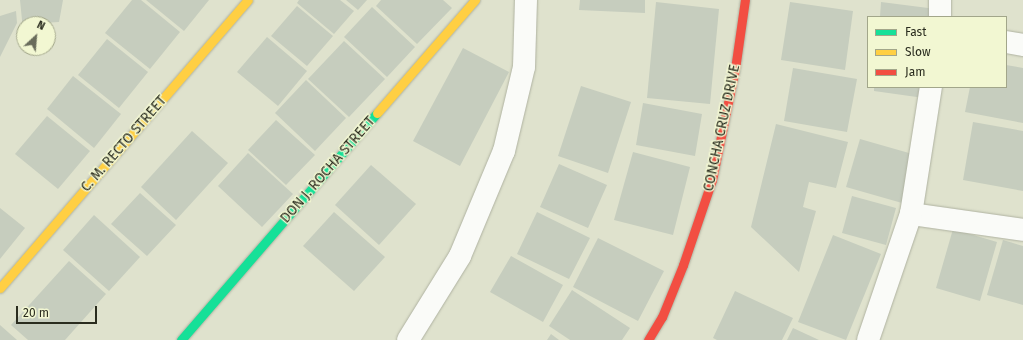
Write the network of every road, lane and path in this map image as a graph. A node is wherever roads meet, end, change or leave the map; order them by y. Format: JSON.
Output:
{"nodes":[{"id":1,"x":248,"y":0,"type":"edge"},
{"id":2,"x":475,"y":0,"type":"edge"},
{"id":3,"x":526,"y":0,"type":"edge"},
{"id":4,"x":745,"y":0,"type":"edge"},
{"id":5,"x":940,"y":0,"type":"edge"},
{"id":6,"x":940,"y":16,"type":"edge"},
{"id":7,"x":1007,"y":42,"type":"edge"},
{"id":8,"x":1023,"y":45,"type":"edge"},
{"id":9,"x":931,"y":88,"type":"edge"},
{"id":10,"x":911,"y":214,"type":"junction"},
{"id":11,"x":1023,"y":230,"type":"edge"},
{"id":12,"x":0,"y":288,"type":"edge"},
{"id":13,"x":181,"y":340,"type":"edge"},
{"id":14,"x":408,"y":340,"type":"edge"},
{"id":15,"x":648,"y":340,"type":"edge"},
{"id":16,"x":868,"y":340,"type":"edge"}],
"edges":[{"from":1,"to":12,"type":"street","name":"C. M. RECTO STREET"},
{"from":2,"to":13,"type":"street","name":"DON J. ROCHA STREET"},
{"from":3,"to":14,"type":"street"},
{"from":4,"to":15,"type":"street","name":"CONCHA CRUZ DRIVE"},
{"from":5,"to":6,"type":"street"},
{"from":7,"to":8,"type":"street"},
{"from":9,"to":10,"type":"street"},
{"from":10,"to":11,"type":"street"},
{"from":10,"to":16,"type":"street"}]}
